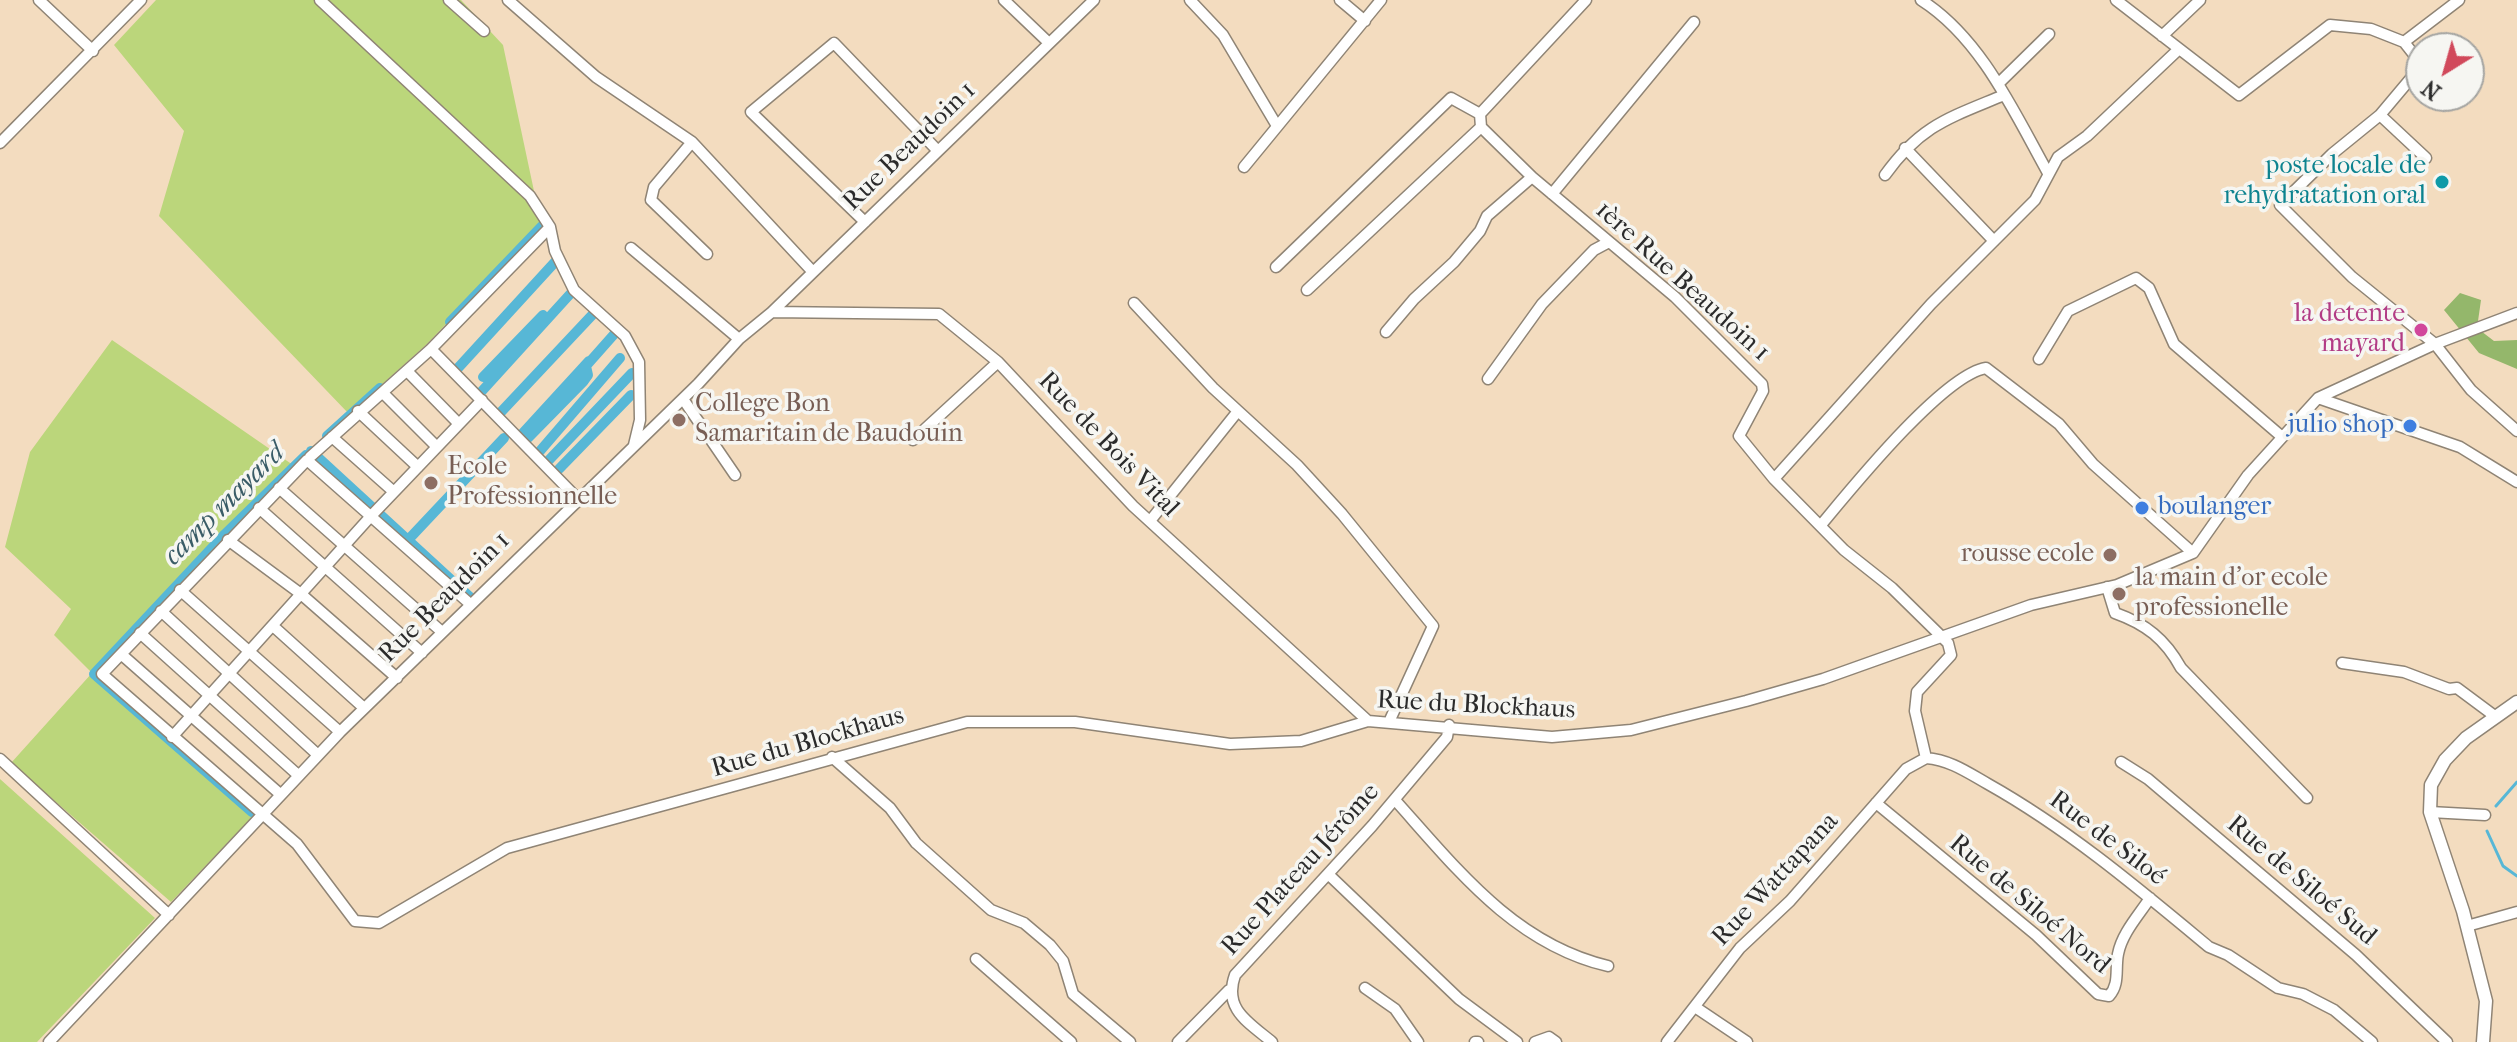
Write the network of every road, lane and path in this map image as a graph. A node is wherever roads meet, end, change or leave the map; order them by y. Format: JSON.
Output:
{"nodes":[{"id":1,"x":39,"y":0,"type":"edge"},
{"id":2,"x":141,"y":0,"type":"edge"},
{"id":3,"x":320,"y":0,"type":"edge"},
{"id":4,"x":449,"y":0,"type":"edge"},
{"id":5,"x":508,"y":0,"type":"edge"},
{"id":6,"x":1004,"y":0,"type":"edge"},
{"id":7,"x":1094,"y":0,"type":"edge"},
{"id":8,"x":1190,"y":0,"type":"edge"},
{"id":9,"x":1340,"y":0,"type":"edge"},
{"id":10,"x":1381,"y":0,"type":"edge"},
{"id":11,"x":1586,"y":0,"type":"edge"},
{"id":12,"x":1921,"y":0,"type":"edge"},
{"id":13,"x":2116,"y":0,"type":"edge"},
{"id":14,"x":2200,"y":0,"type":"edge"},
{"id":15,"x":2459,"y":0,"type":"edge"},
{"id":16,"x":1365,"y":21,"type":"junction"},
{"id":17,"x":1694,"y":22,"type":"dead end"},
{"id":18,"x":484,"y":31,"type":"dead end"},
{"id":19,"x":2049,"y":34,"type":"dead end"},
{"id":20,"x":2162,"y":36,"type":"junction"},
{"id":21,"x":2404,"y":42,"type":"junction"},
{"id":22,"x":1049,"y":43,"type":"junction"},
{"id":23,"x":2179,"y":49,"type":"junction"},
{"id":24,"x":93,"y":51,"type":"junction"},
{"id":25,"x":1998,"y":84,"type":"junction"},
{"id":26,"x":2004,"y":95,"type":"junction"},
{"id":27,"x":1480,"y":114,"type":"junction"},
{"id":28,"x":2380,"y":115,"type":"junction"},
{"id":29,"x":1277,"y":126,"type":"junction"},
{"id":30,"x":1481,"y":127,"type":"junction"},
{"id":31,"x":692,"y":142,"type":"junction"},
{"id":32,"x":0,"y":143,"type":"edge"},
{"id":33,"x":1905,"y":148,"type":"junction"},
{"id":34,"x":938,"y":151,"type":"junction"},
{"id":35,"x":2426,"y":158,"type":"dead end"},
{"id":36,"x":1244,"y":167,"type":"dead end"},
{"id":37,"x":2048,"y":173,"type":"junction"},
{"id":38,"x":1885,"y":175,"type":"dead end"},
{"id":39,"x":1532,"y":177,"type":"junction"},
{"id":40,"x":1552,"y":194,"type":"junction"},
{"id":41,"x":865,"y":222,"type":"junction"},
{"id":42,"x":550,"y":227,"type":"junction"},
{"id":43,"x":1994,"y":241,"type":"junction"},
{"id":44,"x":1609,"y":242,"type":"junction"},
{"id":45,"x":631,"y":248,"type":"dead end"},
{"id":46,"x":707,"y":254,"type":"dead end"},
{"id":47,"x":1276,"y":267,"type":"dead end"},
{"id":48,"x":813,"y":272,"type":"junction"},
{"id":49,"x":1307,"y":290,"type":"dead end"},
{"id":50,"x":1134,"y":303,"type":"dead end"},
{"id":51,"x":772,"y":312,"type":"junction"},
{"id":52,"x":2517,"y":313,"type":"edge"},
{"id":53,"x":1386,"y":332,"type":"dead end"},
{"id":54,"x":739,"y":339,"type":"junction"},
{"id":55,"x":2435,"y":344,"type":"junction"},
{"id":56,"x":431,"y":349,"type":"junction"},
{"id":57,"x":2039,"y":359,"type":"dead end"},
{"id":58,"x":998,"y":362,"type":"junction"},
{"id":59,"x":407,"y":371,"type":"junction"},
{"id":60,"x":1488,"y":379,"type":"dead end"},
{"id":61,"x":383,"y":393,"type":"junction"},
{"id":62,"x":2318,"y":398,"type":"junction"},
{"id":63,"x":683,"y":399,"type":"junction"},
{"id":64,"x":482,"y":400,"type":"junction"},
{"id":65,"x":358,"y":411,"type":"junction"},
{"id":66,"x":1238,"y":411,"type":"junction"},
{"id":67,"x":459,"y":424,"type":"junction"},
{"id":68,"x":2517,"y":431,"type":"edge"},
{"id":69,"x":2281,"y":436,"type":"junction"},
{"id":70,"x":332,"y":437,"type":"junction"},
{"id":71,"x":913,"y":440,"type":"dead end"},
{"id":72,"x":633,"y":446,"type":"junction"},
{"id":73,"x":437,"y":447,"type":"junction"},
{"id":74,"x":313,"y":455,"type":"dead end"},
{"id":75,"x":418,"y":467,"type":"junction"},
{"id":76,"x":735,"y":475,"type":"dead end"},
{"id":77,"x":1774,"y":479,"type":"junction"},
{"id":78,"x":2517,"y":482,"type":"edge"},
{"id":79,"x":279,"y":488,"type":"junction"},
{"id":80,"x":394,"y":492,"type":"junction"},
{"id":81,"x":577,"y":498,"type":"junction"},
{"id":82,"x":259,"y":508,"type":"junction"},
{"id":83,"x":374,"y":513,"type":"junction"},
{"id":84,"x":1150,"y":521,"type":"junction"},
{"id":85,"x":1821,"y":525,"type":"junction"},
{"id":86,"x":228,"y":540,"type":"junction"},
{"id":87,"x":344,"y":546,"type":"junction"},
{"id":88,"x":2193,"y":553,"type":"junction"},
{"id":89,"x":324,"y":569,"type":"junction"},
{"id":90,"x":2107,"y":587,"type":"junction"},
{"id":91,"x":180,"y":590,"type":"junction"},
{"id":92,"x":301,"y":594,"type":"junction"},
{"id":93,"x":469,"y":603,"type":"junction"},
{"id":94,"x":161,"y":611,"type":"junction"},
{"id":95,"x":273,"y":626,"type":"junction"},
{"id":96,"x":442,"y":632,"type":"junction"},
{"id":97,"x":140,"y":633,"type":"junction"},
{"id":98,"x":1940,"y":636,"type":"junction"},
{"id":99,"x":248,"y":653,"type":"junction"},
{"id":100,"x":422,"y":653,"type":"junction"},
{"id":101,"x":121,"y":654,"type":"junction"},
{"id":102,"x":2342,"y":663,"type":"dead end"},
{"id":103,"x":229,"y":675,"type":"junction"},
{"id":104,"x":397,"y":678,"type":"junction"},
{"id":105,"x":210,"y":695,"type":"junction"},
{"id":106,"x":2517,"y":702,"type":"edge"},
{"id":107,"x":364,"y":708,"type":"junction"},
{"id":108,"x":2496,"y":717,"type":"junction"},
{"id":109,"x":190,"y":718,"type":"junction"},
{"id":110,"x":1368,"y":721,"type":"junction"},
{"id":111,"x":1389,"y":722,"type":"junction"},
{"id":112,"x":1449,"y":725,"type":"junction"},
{"id":113,"x":340,"y":732,"type":"junction"},
{"id":114,"x":172,"y":737,"type":"junction"},
{"id":115,"x":318,"y":755,"type":"junction"},
{"id":116,"x":832,"y":757,"type":"junction"},
{"id":117,"x":1926,"y":758,"type":"junction"},
{"id":118,"x":0,"y":759,"type":"edge"},
{"id":119,"x":2121,"y":762,"type":"dead end"},
{"id":120,"x":298,"y":775,"type":"junction"},
{"id":121,"x":280,"y":794,"type":"junction"},
{"id":122,"x":2307,"y":798,"type":"dead end"},
{"id":123,"x":1395,"y":800,"type":"junction"},
{"id":124,"x":1876,"y":803,"type":"junction"},
{"id":125,"x":2430,"y":812,"type":"junction"},
{"id":126,"x":261,"y":813,"type":"junction"},
{"id":127,"x":2485,"y":815,"type":"dead end"},
{"id":128,"x":1328,"y":874,"type":"junction"},
{"id":129,"x":2150,"y":898,"type":"junction"},
{"id":130,"x":2517,"y":912,"type":"edge"},
{"id":131,"x":169,"y":915,"type":"junction"},
{"id":132,"x":2467,"y":926,"type":"junction"},
{"id":133,"x":976,"y":959,"type":"dead end"},
{"id":134,"x":1608,"y":966,"type":"dead end"},
{"id":135,"x":1365,"y":988,"type":"dead end"},
{"id":136,"x":1229,"y":990,"type":"junction"},
{"id":137,"x":1695,"y":1007,"type":"junction"},
{"id":138,"x":1513,"y":1041,"type":"edge"},
{"id":139,"x":49,"y":1042,"type":"edge"},
{"id":140,"x":1071,"y":1042,"type":"edge"},
{"id":141,"x":1130,"y":1042,"type":"edge"},
{"id":142,"x":1178,"y":1042,"type":"edge"},
{"id":143,"x":1272,"y":1042,"type":"edge"},
{"id":144,"x":1418,"y":1042,"type":"edge"},
{"id":145,"x":1535,"y":1042,"type":"edge"},
{"id":146,"x":1556,"y":1042,"type":"edge"},
{"id":147,"x":1667,"y":1042,"type":"edge"},
{"id":148,"x":1747,"y":1042,"type":"edge"},
{"id":149,"x":2372,"y":1042,"type":"edge"},
{"id":150,"x":2447,"y":1042,"type":"edge"},
{"id":151,"x":2483,"y":1042,"type":"edge"}],
"edges":[{"from":1,"to":24,"type":"street"},
{"from":2,"to":24,"type":"street"},
{"from":3,"to":42,"type":"street"},
{"from":4,"to":18,"type":"street"},
{"from":5,"to":31,"type":"street"},
{"from":6,"to":22,"type":"street"},
{"from":7,"to":22,"type":"street","name":"Rue Beaudoin 1"},
{"from":8,"to":29,"type":"street"},
{"from":9,"to":16,"type":"street"},
{"from":10,"to":16,"type":"street"},
{"from":11,"to":27,"type":"street"},
{"from":12,"to":25,"type":"street"},
{"from":13,"to":20,"type":"street"},
{"from":14,"to":20,"type":"street"},
{"from":15,"to":21,"type":"street"},
{"from":16,"to":29,"type":"street"},
{"from":17,"to":40,"type":"street"},
{"from":19,"to":25,"type":"street"},
{"from":20,"to":23,"type":"street"},
{"from":21,"to":23,"type":"street"},
{"from":21,"to":28,"type":"street"},
{"from":22,"to":34,"type":"street","name":"Rue Beaudoin 1"},
{"from":23,"to":37,"type":"street"},
{"from":24,"to":32,"type":"street"},
{"from":25,"to":26,"type":"street"},
{"from":26,"to":33,"type":"street"},
{"from":26,"to":37,"type":"street"},
{"from":27,"to":30,"type":"street"},
{"from":27,"to":47,"type":"street"},
{"from":28,"to":35,"type":"street"},
{"from":28,"to":55,"type":"street"},
{"from":29,"to":36,"type":"street"},
{"from":30,"to":39,"type":"street","name":"1ère Rue Beaudoin 1"},
{"from":30,"to":49,"type":"street"},
{"from":31,"to":46,"type":"street"},
{"from":31,"to":48,"type":"street"},
{"from":33,"to":38,"type":"street"},
{"from":33,"to":43,"type":"street"},
{"from":34,"to":41,"type":"street","name":"Rue Beaudoin 1"},
{"from":34,"to":41,"type":"street"},
{"from":37,"to":43,"type":"street"},
{"from":39,"to":40,"type":"street","name":"1ère Rue Beaudoin 1"},
{"from":39,"to":53,"type":"street"},
{"from":40,"to":44,"type":"street","name":"1ère Rue Beaudoin 1"},
{"from":41,"to":48,"type":"street","name":"Rue Beaudoin 1"},
{"from":42,"to":56,"type":"street"},
{"from":42,"to":72,"type":"street"},
{"from":43,"to":77,"type":"street"},
{"from":44,"to":60,"type":"street"},
{"from":44,"to":77,"type":"street","name":"1ère Rue Beaudoin 1"},
{"from":45,"to":54,"type":"street"},
{"from":48,"to":51,"type":"street","name":"Rue Beaudoin 1"},
{"from":50,"to":66,"type":"street"},
{"from":51,"to":54,"type":"street","name":"Rue Beaudoin 1"},
{"from":51,"to":58,"type":"street","name":"Rue de Bois Vital"},
{"from":52,"to":55,"type":"street"},
{"from":54,"to":63,"type":"street","name":"Rue Beaudoin 1"},
{"from":55,"to":62,"type":"street"},
{"from":55,"to":68,"type":"street"},
{"from":56,"to":59,"type":"street"},
{"from":56,"to":64,"type":"street"},
{"from":57,"to":69,"type":"street"},
{"from":58,"to":71,"type":"street"},
{"from":58,"to":84,"type":"street","name":"Rue de Bois Vital"},
{"from":59,"to":61,"type":"street"},
{"from":59,"to":67,"type":"street"},
{"from":61,"to":65,"type":"street"},
{"from":61,"to":73,"type":"street"},
{"from":62,"to":69,"type":"street"},
{"from":62,"to":78,"type":"street"},
{"from":63,"to":72,"type":"street","name":"Rue Beaudoin 1"},
{"from":63,"to":76,"type":"street"},
{"from":64,"to":67,"type":"street"},
{"from":64,"to":81,"type":"street"},
{"from":65,"to":70,"type":"street"},
{"from":65,"to":75,"type":"street"},
{"from":66,"to":84,"type":"street"},
{"from":66,"to":111,"type":"street"},
{"from":67,"to":73,"type":"street"},
{"from":69,"to":88,"type":"street"},
{"from":70,"to":74,"type":"street"},
{"from":70,"to":80,"type":"street"},
{"from":72,"to":81,"type":"street","name":"Rue Beaudoin 1"},
{"from":73,"to":75,"type":"street"},
{"from":75,"to":80,"type":"street"},
{"from":77,"to":85,"type":"street","name":"1ère Rue Beaudoin 1"},
{"from":79,"to":82,"type":"street"},
{"from":79,"to":83,"type":"street"},
{"from":79,"to":87,"type":"street"},
{"from":80,"to":83,"type":"street"},
{"from":81,"to":93,"type":"street","name":"Rue Beaudoin 1"},
{"from":82,"to":86,"type":"street"},
{"from":82,"to":89,"type":"street"},
{"from":83,"to":87,"type":"street"},
{"from":83,"to":93,"type":"street"},
{"from":84,"to":110,"type":"street","name":"Rue de Bois Vital"},
{"from":85,"to":88,"type":"street"},
{"from":85,"to":98,"type":"street","name":"1ère Rue Beaudoin 1"},
{"from":86,"to":91,"type":"street"},
{"from":86,"to":92,"type":"street"},
{"from":87,"to":89,"type":"street"},
{"from":87,"to":96,"type":"street"},
{"from":88,"to":90,"type":"street","name":"Rue du Blockhaus"},
{"from":89,"to":92,"type":"street"},
{"from":89,"to":100,"type":"street"},
{"from":90,"to":98,"type":"street","name":"Rue du Blockhaus"},
{"from":90,"to":122,"type":"street"},
{"from":91,"to":94,"type":"street"},
{"from":91,"to":99,"type":"street"},
{"from":92,"to":95,"type":"street"},
{"from":92,"to":104,"type":"street"},
{"from":93,"to":96,"type":"street","name":"Rue Beaudoin 1"},
{"from":94,"to":97,"type":"street"},
{"from":94,"to":103,"type":"street"},
{"from":95,"to":99,"type":"street"},
{"from":95,"to":107,"type":"street"},
{"from":96,"to":100,"type":"street","name":"Rue Beaudoin 1"},
{"from":97,"to":101,"type":"street"},
{"from":97,"to":105,"type":"street"},
{"from":98,"to":112,"type":"street","name":"Rue du Blockhaus"},
{"from":98,"to":117,"type":"street"},
{"from":99,"to":103,"type":"street"},
{"from":99,"to":113,"type":"street"},
{"from":100,"to":104,"type":"street","name":"Rue Beaudoin 1"},
{"from":101,"to":109,"type":"street"},
{"from":101,"to":114,"type":"street","name":"Rue du Blockhaus"},
{"from":102,"to":108,"type":"street"},
{"from":103,"to":105,"type":"street"},
{"from":103,"to":115,"type":"street"},
{"from":104,"to":107,"type":"street","name":"Rue Beaudoin 1"},
{"from":105,"to":109,"type":"street"},
{"from":105,"to":120,"type":"street"},
{"from":106,"to":108,"type":"street"},
{"from":107,"to":113,"type":"street","name":"Rue Beaudoin 1"},
{"from":108,"to":125,"type":"street"},
{"from":109,"to":114,"type":"street"},
{"from":109,"to":121,"type":"street"},
{"from":110,"to":111,"type":"street","name":"Rue du Blockhaus"},
{"from":110,"to":116,"type":"street","name":"Rue du Blockhaus"},
{"from":111,"to":112,"type":"street","name":"Rue du Blockhaus"},
{"from":112,"to":123,"type":"street","name":"Rue Plateau Jérôme"},
{"from":113,"to":115,"type":"street","name":"Rue Beaudoin 1"},
{"from":114,"to":126,"type":"street","name":"Rue du Blockhaus"},
{"from":115,"to":120,"type":"street","name":"Rue Beaudoin 1"},
{"from":116,"to":126,"type":"street","name":"Rue du Blockhaus"},
{"from":116,"to":141,"type":"street"},
{"from":117,"to":124,"type":"street","name":"Rue Wattapana"},
{"from":117,"to":129,"type":"street","name":"Rue de Siloé"},
{"from":118,"to":131,"type":"street"},
{"from":119,"to":150,"type":"street","name":"Rue de Siloé Sud"},
{"from":120,"to":121,"type":"street","name":"Rue Beaudoin 1"},
{"from":121,"to":126,"type":"street","name":"Rue Beaudoin 1"},
{"from":123,"to":128,"type":"street","name":"Rue Plateau Jérôme"},
{"from":123,"to":134,"type":"street"},
{"from":124,"to":129,"type":"street","name":"Rue de Siloé Nord"},
{"from":124,"to":137,"type":"street","name":"Rue Wattapana"},
{"from":125,"to":127,"type":"street"},
{"from":125,"to":132,"type":"street"},
{"from":126,"to":131,"type":"street","name":"Rue Beaudoin 1"},
{"from":128,"to":136,"type":"street","name":"Rue Plateau Jérôme"},
{"from":128,"to":138,"type":"street"},
{"from":129,"to":149,"type":"street","name":"Rue de Siloé"},
{"from":130,"to":132,"type":"street"},
{"from":131,"to":139,"type":"street","name":"Rue Beaudoin 1"},
{"from":132,"to":151,"type":"street"},
{"from":133,"to":140,"type":"street"},
{"from":135,"to":144,"type":"street"},
{"from":136,"to":142,"type":"street"},
{"from":136,"to":143,"type":"street","name":"Rue Plateau Jérôme"},
{"from":137,"to":147,"type":"street","name":"Rue Wattapana"},
{"from":137,"to":148,"type":"street"},
{"from":145,"to":146,"type":"street"}]}
